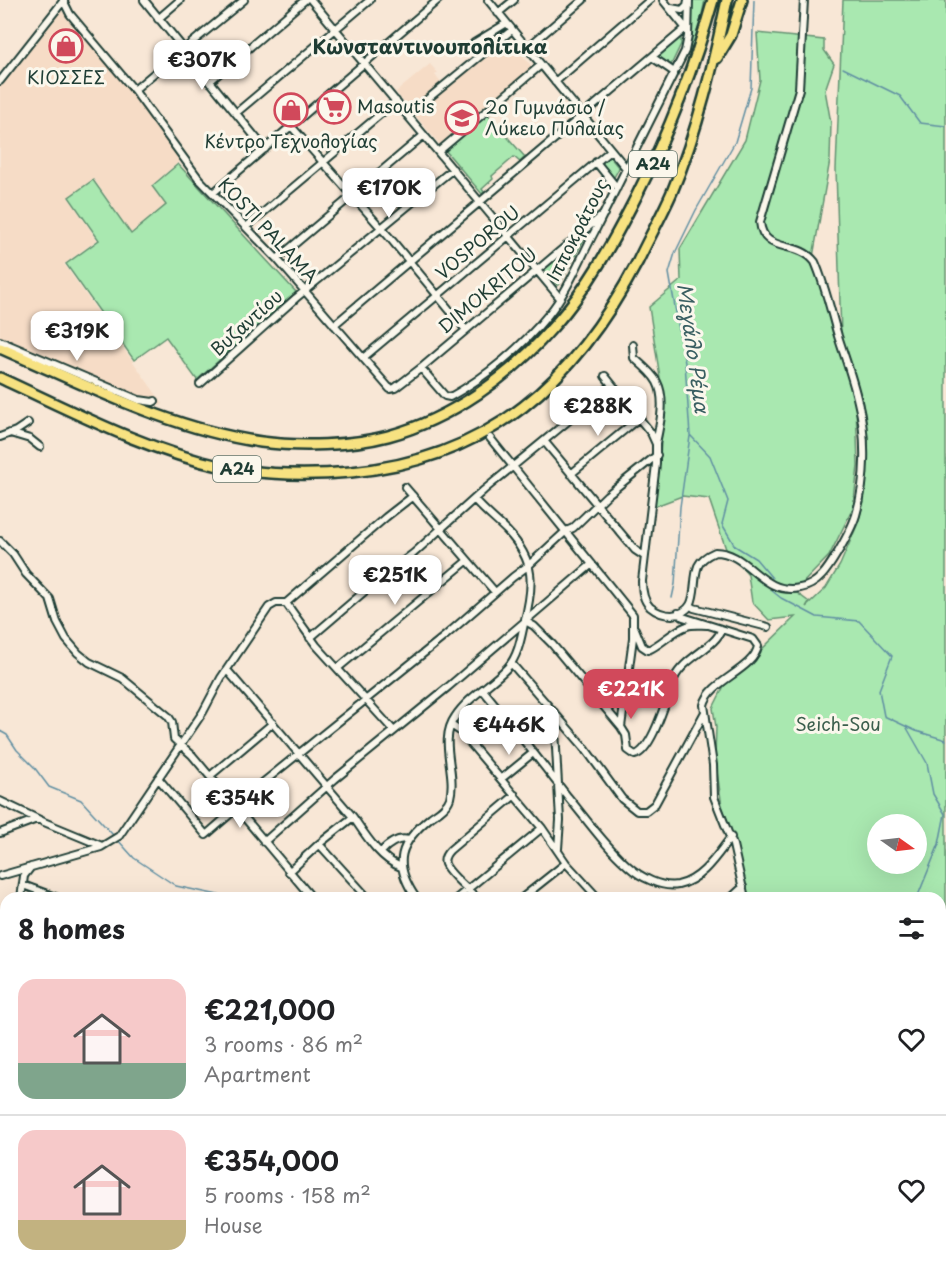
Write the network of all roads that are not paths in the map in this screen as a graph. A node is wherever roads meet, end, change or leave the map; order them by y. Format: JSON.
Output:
{"nodes":[{"id":1,"x":144,"y":0,"type":"edge"},
{"id":2,"x":180,"y":0,"type":"edge"},
{"id":3,"x":243,"y":0,"type":"edge"},
{"id":4,"x":305,"y":0,"type":"edge"},
{"id":5,"x":311,"y":0,"type":"edge"},
{"id":6,"x":370,"y":0,"type":"edge"},
{"id":7,"x":438,"y":0,"type":"edge"},
{"id":8,"x":488,"y":0,"type":"edge"},
{"id":9,"x":514,"y":0,"type":"edge"},
{"id":10,"x":583,"y":0,"type":"edge"},
{"id":11,"x":650,"y":0,"type":"edge"},
{"id":12,"x":663,"y":0,"type":"edge"},
{"id":13,"x":688,"y":0,"type":"edge"},
{"id":14,"x":708,"y":0,"type":"edge"},
{"id":15,"x":713,"y":0,"type":"edge"},
{"id":16,"x":727,"y":0,"type":"edge"},
{"id":17,"x":742,"y":0,"type":"edge"},
{"id":18,"x":804,"y":0,"type":"edge"},
{"id":19,"x":64,"y":1,"type":"edge"},
{"id":20,"x":671,"y":8,"type":"junction"},
{"id":21,"x":498,"y":13,"type":"junction"},
{"id":22,"x":158,"y":19,"type":"junction"},
{"id":23,"x":708,"y":19,"type":"junction"},
{"id":24,"x":507,"y":23,"type":"junction"},
{"id":25,"x":336,"y":29,"type":"junction"},
{"id":26,"x":512,"y":30,"type":"junction"},
{"id":27,"x":687,"y":30,"type":"junction"},
{"id":28,"x":474,"y":43,"type":"dead end"},
{"id":29,"x":527,"y":48,"type":"junction"},
{"id":30,"x":183,"y":50,"type":"junction"},
{"id":31,"x":652,"y":57,"type":"junction"},
{"id":32,"x":364,"y":63,"type":"junction"},
{"id":33,"x":541,"y":65,"type":"junction"},
{"id":34,"x":713,"y":65,"type":"junction"},
{"id":35,"x":674,"y":72,"type":"junction"},
{"id":36,"x":1,"y":78,"type":"edge"},
{"id":37,"x":209,"y":82,"type":"junction"},
{"id":38,"x":555,"y":82,"type":"junction"},
{"id":39,"x":134,"y":90,"type":"junction"},
{"id":40,"x":396,"y":101,"type":"junction"},
{"id":41,"x":237,"y":113,"type":"junction"},
{"id":42,"x":408,"y":115,"type":"junction"},
{"id":43,"x":583,"y":116,"type":"junction"},
{"id":44,"x":291,"y":126,"type":"junction"},
{"id":45,"x":424,"y":135,"type":"junction"},
{"id":46,"x":265,"y":149,"type":"junction"},
{"id":47,"x":611,"y":150,"type":"junction"},
{"id":48,"x":438,"y":152,"type":"junction"},
{"id":49,"x":323,"y":162,"type":"junction"},
{"id":50,"x":596,"y":162,"type":"junction"},
{"id":51,"x":626,"y":168,"type":"junction"},
{"id":52,"x":453,"y":169,"type":"junction"},
{"id":53,"x":616,"y":188,"type":"junction"},
{"id":54,"x":213,"y":193,"type":"junction"},
{"id":55,"x":352,"y":195,"type":"junction"},
{"id":56,"x":481,"y":202,"type":"junction"},
{"id":57,"x":604,"y":214,"type":"junction"},
{"id":58,"x":246,"y":227,"type":"junction"},
{"id":59,"x":381,"y":228,"type":"junction"},
{"id":60,"x":510,"y":236,"type":"junction"},
{"id":61,"x":277,"y":259,"type":"junction"},
{"id":62,"x":409,"y":261,"type":"junction"},
{"id":63,"x":537,"y":269,"type":"junction"},
{"id":64,"x":304,"y":292,"type":"junction"},
{"id":65,"x":438,"y":296,"type":"junction"},
{"id":66,"x":560,"y":298,"type":"junction"},
{"id":67,"x":334,"y":325,"type":"junction"},
{"id":68,"x":466,"y":330,"type":"junction"},
{"id":69,"x":0,"y":341,"type":"edge"},
{"id":70,"x":633,"y":345,"type":"dead end"},
{"id":71,"x":0,"y":348,"type":"edge"},
{"id":72,"x":363,"y":358,"type":"junction"},
{"id":73,"x":421,"y":368,"type":"junction"},
{"id":74,"x":605,"y":376,"type":"dead end"},
{"id":75,"x":0,"y":378,"type":"edge"},
{"id":76,"x":200,"y":384,"type":"dead end"},
{"id":77,"x":612,"y":385,"type":"junction"},
{"id":78,"x":392,"y":389,"type":"joint"},
{"id":79,"x":155,"y":400,"type":"dead end"},
{"id":80,"x":639,"y":417,"type":"junction"},
{"id":81,"x":28,"y":423,"type":"dead end"},
{"id":82,"x":10,"y":433,"type":"junction"},
{"id":83,"x":0,"y":437,"type":"edge"},
{"id":84,"x":490,"y":438,"type":"dead end"},
{"id":85,"x":544,"y":441,"type":"junction"},
{"id":86,"x":656,"y":444,"type":"junction"},
{"id":87,"x":40,"y":447,"type":"dead end"},
{"id":88,"x":657,"y":455,"type":"junction"},
{"id":89,"x":513,"y":466,"type":"junction"},
{"id":90,"x":571,"y":474,"type":"junction"},
{"id":91,"x":405,"y":487,"type":"dead end"},
{"id":92,"x":414,"y":496,"type":"junction"},
{"id":93,"x":474,"y":499,"type":"junction"},
{"id":94,"x":597,"y":504,"type":"junction"},
{"id":95,"x":441,"y":528,"type":"junction"},
{"id":96,"x":566,"y":531,"type":"junction"},
{"id":97,"x":0,"y":541,"type":"edge"},
{"id":98,"x":644,"y":556,"type":"junction"},
{"id":99,"x":467,"y":561,"type":"junction"},
{"id":100,"x":592,"y":564,"type":"junction"},
{"id":101,"x":529,"y":565,"type":"junction"},
{"id":102,"x":495,"y":592,"type":"junction"},
{"id":103,"x":286,"y":603,"type":"junction"},
{"id":104,"x":690,"y":605,"type":"junction"},
{"id":105,"x":678,"y":613,"type":"junction"},
{"id":106,"x":525,"y":621,"type":"junction"},
{"id":107,"x":710,"y":625,"type":"junction"},
{"id":108,"x":634,"y":626,"type":"junction"},
{"id":109,"x":768,"y":627,"type":"dead end"},
{"id":110,"x":721,"y":630,"type":"junction"},
{"id":111,"x":310,"y":638,"type":"junction"},
{"id":112,"x":511,"y":663,"type":"junction"},
{"id":113,"x":338,"y":668,"type":"junction"},
{"id":114,"x":227,"y":670,"type":"junction"},
{"id":115,"x":483,"y":690,"type":"junction"},
{"id":116,"x":368,"y":700,"type":"junction"},
{"id":117,"x":554,"y":711,"type":"junction"},
{"id":118,"x":705,"y":711,"type":"junction"},
{"id":119,"x":273,"y":723,"type":"junction"},
{"id":120,"x":451,"y":724,"type":"junction"},
{"id":121,"x":621,"y":727,"type":"junction"},
{"id":122,"x":394,"y":731,"type":"junction"},
{"id":123,"x":180,"y":745,"type":"junction"},
{"id":124,"x":298,"y":753,"type":"junction"},
{"id":125,"x":532,"y":753,"type":"junction"},
{"id":126,"x":210,"y":776,"type":"junction"},
{"id":127,"x":158,"y":778,"type":"junction"},
{"id":128,"x":501,"y":778,"type":"junction"},
{"id":129,"x":558,"y":783,"type":"junction"},
{"id":130,"x":326,"y":787,"type":"junction"},
{"id":131,"x":515,"y":795,"type":"junction"},
{"id":132,"x":0,"y":801,"type":"edge"},
{"id":133,"x":236,"y":806,"type":"junction"},
{"id":134,"x":353,"y":818,"type":"junction"},
{"id":135,"x":37,"y":819,"type":"junction"},
{"id":136,"x":542,"y":828,"type":"junction"},
{"id":137,"x":0,"y":833,"type":"edge"},
{"id":138,"x":731,"y":837,"type":"junction"},
{"id":139,"x":408,"y":840,"type":"junction"},
{"id":140,"x":264,"y":842,"type":"junction"},
{"id":141,"x":319,"y":844,"type":"junction"},
{"id":142,"x":102,"y":846,"type":"junction"},
{"id":143,"x":558,"y":849,"type":"junction"},
{"id":144,"x":381,"y":852,"type":"junction"},
{"id":145,"x":566,"y":863,"type":"junction"},
{"id":146,"x":31,"y":866,"type":"junction"},
{"id":147,"x":401,"y":867,"type":"junction"},
{"id":148,"x":289,"y":872,"type":"junction"},
{"id":149,"x":0,"y":876,"type":"edge"},
{"id":150,"x":23,"y":885,"type":"junction"},
{"id":151,"x":743,"y":887,"type":"junction"},
{"id":152,"x":468,"y":889,"type":"junction"},
{"id":153,"x":22,"y":892,"type":"edge"},
{"id":154,"x":42,"y":892,"type":"edge"},
{"id":155,"x":307,"y":892,"type":"edge"},
{"id":156,"x":363,"y":892,"type":"edge"},
{"id":157,"x":412,"y":892,"type":"edge"},
{"id":158,"x":464,"y":892,"type":"edge"},
{"id":159,"x":471,"y":892,"type":"edge"},
{"id":160,"x":530,"y":892,"type":"edge"},
{"id":161,"x":590,"y":892,"type":"edge"},
{"id":162,"x":738,"y":892,"type":"edge"},
{"id":163,"x":744,"y":892,"type":"edge"}],
"edges":[{"from":1,"to":22,"type":"street"},
{"from":2,"to":22,"type":"street"},
{"from":3,"to":30,"type":"street"},
{"from":4,"to":37,"type":"street"},
{"from":5,"to":25,"type":"street"},
{"from":6,"to":25,"type":"street"},
{"from":7,"to":32,"type":"street"},
{"from":8,"to":21,"type":"street"},
{"from":9,"to":21,"type":"street"},
{"from":10,"to":29,"type":"street"},
{"from":11,"to":38,"type":"street"},
{"from":12,"to":20,"type":"street"},
{"from":13,"to":20,"type":"street"},
{"from":13,"to":27,"type":"street","name":"Ιπποκράτους"},
{"from":14,"to":23,"type":"highway"},
{"from":15,"to":23,"type":"highway","number":"Α24"},
{"from":16,"to":34,"type":"highway","number":"Α24"},
{"from":17,"to":34,"type":"highway"},
{"from":18,"to":104,"type":"street"},
{"from":19,"to":36,"type":"street"},
{"from":19,"to":39,"type":"street","name":"KOSTI PALAMA"},
{"from":20,"to":27,"type":"street"},
{"from":21,"to":24,"type":"street"},
{"from":22,"to":30,"type":"street"},
{"from":23,"to":71,"type":"highway","number":"Α24"},
{"from":24,"to":26,"type":"street"},
{"from":24,"to":28,"type":"street"},
{"from":25,"to":32,"type":"street"},
{"from":25,"to":41,"type":"street"},
{"from":26,"to":29,"type":"street"},
{"from":26,"to":42,"type":"street"},
{"from":27,"to":31,"type":"street"},
{"from":27,"to":35,"type":"street","name":"Ιπποκράτους"},
{"from":29,"to":33,"type":"street"},
{"from":30,"to":37,"type":"street"},
{"from":30,"to":39,"type":"street"},
{"from":31,"to":35,"type":"street"},
{"from":31,"to":43,"type":"street"},
{"from":32,"to":40,"type":"street"},
{"from":32,"to":44,"type":"street"},
{"from":33,"to":38,"type":"street"},
{"from":33,"to":48,"type":"street"},
{"from":34,"to":75,"type":"highway","number":"Α24"},
{"from":35,"to":51,"type":"street","name":"Ιπποκράτους"},
{"from":37,"to":41,"type":"street"},
{"from":38,"to":43,"type":"street"},
{"from":39,"to":54,"type":"street","name":"KOSTI PALAMA"},
{"from":40,"to":42,"type":"street"},
{"from":40,"to":49,"type":"street"},
{"from":41,"to":46,"type":"street"},
{"from":42,"to":45,"type":"street"},
{"from":43,"to":47,"type":"street"},
{"from":43,"to":56,"type":"street"},
{"from":44,"to":46,"type":"street"},
{"from":44,"to":49,"type":"street"},
{"from":45,"to":48,"type":"street"},
{"from":45,"to":55,"type":"street"},
{"from":46,"to":54,"type":"street"},
{"from":47,"to":50,"type":"street","name":"VOSPOROU"},
{"from":47,"to":51,"type":"street"},
{"from":48,"to":52,"type":"street"},
{"from":49,"to":55,"type":"street"},
{"from":49,"to":58,"type":"street"},
{"from":50,"to":53,"type":"street"},
{"from":50,"to":60,"type":"street","name":"VOSPOROU"},
{"from":51,"to":53,"type":"street","name":"Ιπποκράτους"},
{"from":52,"to":56,"type":"street"},
{"from":52,"to":59,"type":"street","name":"Βυζαντίου"},
{"from":53,"to":57,"type":"street","name":"Ιπποκράτους"},
{"from":54,"to":58,"type":"street","name":"KOSTI PALAMA"},
{"from":55,"to":59,"type":"street"},
{"from":55,"to":61,"type":"street"},
{"from":56,"to":60,"type":"street"},
{"from":56,"to":62,"type":"street"},
{"from":57,"to":63,"type":"street","name":"DIMOKRITOU"},
{"from":57,"to":66,"type":"street","name":"Ιπποκράτους"},
{"from":58,"to":61,"type":"street","name":"KOSTI PALAMA"},
{"from":59,"to":62,"type":"street"},
{"from":59,"to":64,"type":"street","name":"Βυζαντίου"},
{"from":60,"to":63,"type":"street"},
{"from":60,"to":65,"type":"street","name":"VOSPOROU"},
{"from":61,"to":64,"type":"street","name":"KOSTI PALAMA"},
{"from":62,"to":65,"type":"street"},
{"from":62,"to":67,"type":"street"},
{"from":63,"to":66,"type":"street"},
{"from":63,"to":68,"type":"street","name":"DIMOKRITOU"},
{"from":64,"to":67,"type":"street","name":"KOSTI PALAMA"},
{"from":64,"to":76,"type":"street","name":"Βυζαντίου"},
{"from":65,"to":68,"type":"street"},
{"from":65,"to":72,"type":"street","name":"VOSPOROU"},
{"from":66,"to":73,"type":"street","name":"Ιπποκράτους"},
{"from":67,"to":72,"type":"street","name":"KOSTI PALAMA"},
{"from":68,"to":73,"type":"street","name":"DIMOKRITOU"},
{"from":69,"to":79,"type":"street"},
{"from":70,"to":86,"type":"street"},
{"from":72,"to":78,"type":"street","name":"KOSTI PALAMA"},
{"from":73,"to":78,"type":"street","name":"DIMOKRITOU"},
{"from":74,"to":77,"type":"street"},
{"from":77,"to":80,"type":"street"},
{"from":77,"to":85,"type":"street"},
{"from":80,"to":86,"type":"street"},
{"from":80,"to":90,"type":"street"},
{"from":81,"to":82,"type":"street"},
{"from":82,"to":83,"type":"street"},
{"from":82,"to":87,"type":"street"},
{"from":84,"to":89,"type":"street"},
{"from":85,"to":89,"type":"street"},
{"from":85,"to":90,"type":"street"},
{"from":86,"to":88,"type":"street"},
{"from":88,"to":94,"type":"street"},
{"from":88,"to":98,"type":"street"},
{"from":89,"to":93,"type":"street"},
{"from":89,"to":96,"type":"street"},
{"from":90,"to":94,"type":"street"},
{"from":91,"to":92,"type":"street"},
{"from":92,"to":95,"type":"street"},
{"from":92,"to":103,"type":"street"},
{"from":93,"to":95,"type":"street"},
{"from":93,"to":101,"type":"street"},
{"from":94,"to":96,"type":"street"},
{"from":94,"to":98,"type":"street"},
{"from":95,"to":99,"type":"street"},
{"from":95,"to":111,"type":"street"},
{"from":96,"to":100,"type":"street"},
{"from":96,"to":101,"type":"street"},
{"from":97,"to":123,"type":"street"},
{"from":98,"to":105,"type":"street"},
{"from":99,"to":102,"type":"street"},
{"from":99,"to":113,"type":"street"},
{"from":100,"to":106,"type":"street"},
{"from":100,"to":108,"type":"street"},
{"from":101,"to":102,"type":"street"},
{"from":101,"to":106,"type":"street"},
{"from":102,"to":116,"type":"street"},
{"from":103,"to":111,"type":"street"},
{"from":103,"to":114,"type":"street"},
{"from":104,"to":105,"type":"street"},
{"from":104,"to":109,"type":"street"},
{"from":105,"to":107,"type":"street"},
{"from":106,"to":112,"type":"street"},
{"from":106,"to":121,"type":"street"},
{"from":106,"to":122,"type":"street"},
{"from":107,"to":108,"type":"street"},
{"from":107,"to":110,"type":"street"},
{"from":108,"to":121,"type":"street"},
{"from":110,"to":118,"type":"street"},
{"from":110,"to":121,"type":"street"},
{"from":111,"to":113,"type":"street"},
{"from":112,"to":115,"type":"street"},
{"from":112,"to":117,"type":"street"},
{"from":113,"to":116,"type":"street"},
{"from":114,"to":119,"type":"street"},
{"from":114,"to":123,"type":"street"},
{"from":115,"to":120,"type":"street"},
{"from":115,"to":125,"type":"street"},
{"from":116,"to":122,"type":"street"},
{"from":116,"to":124,"type":"street"},
{"from":117,"to":118,"type":"street"},
{"from":117,"to":129,"type":"street"},
{"from":118,"to":138,"type":"street"},
{"from":119,"to":124,"type":"street"},
{"from":119,"to":126,"type":"street"},
{"from":120,"to":128,"type":"street"},
{"from":120,"to":139,"type":"street"},
{"from":122,"to":130,"type":"street"},
{"from":123,"to":126,"type":"street"},
{"from":123,"to":127,"type":"street"},
{"from":124,"to":130,"type":"street"},
{"from":124,"to":133,"type":"street"},
{"from":125,"to":128,"type":"street"},
{"from":125,"to":129,"type":"street"},
{"from":126,"to":133,"type":"street"},
{"from":127,"to":133,"type":"street"},
{"from":127,"to":142,"type":"street"},
{"from":128,"to":131,"type":"street"},
{"from":129,"to":138,"type":"street"},
{"from":129,"to":143,"type":"street"},
{"from":130,"to":134,"type":"street"},
{"from":130,"to":140,"type":"street"},
{"from":131,"to":136,"type":"street"},
{"from":131,"to":152,"type":"street"},
{"from":132,"to":135,"type":"street"},
{"from":133,"to":140,"type":"street"},
{"from":134,"to":141,"type":"street"},
{"from":134,"to":144,"type":"street"},
{"from":135,"to":137,"type":"street"},
{"from":135,"to":142,"type":"street"},
{"from":136,"to":143,"type":"street"},
{"from":136,"to":152,"type":"street"},
{"from":138,"to":151,"type":"street"},
{"from":139,"to":144,"type":"street"},
{"from":139,"to":147,"type":"street"},
{"from":140,"to":148,"type":"street"},
{"from":141,"to":148,"type":"street"},
{"from":141,"to":156,"type":"street"},
{"from":142,"to":146,"type":"street"},
{"from":143,"to":145,"type":"street"},
{"from":144,"to":147,"type":"street"},
{"from":145,"to":160,"type":"street"},
{"from":145,"to":161,"type":"street"},
{"from":146,"to":149,"type":"street"},
{"from":146,"to":150,"type":"street"},
{"from":147,"to":157,"type":"street"},
{"from":148,"to":155,"type":"street"},
{"from":150,"to":153,"type":"street"},
{"from":150,"to":154,"type":"street"},
{"from":151,"to":162,"type":"street"},
{"from":151,"to":163,"type":"street"},
{"from":152,"to":158,"type":"street"},
{"from":152,"to":159,"type":"street"}]}
